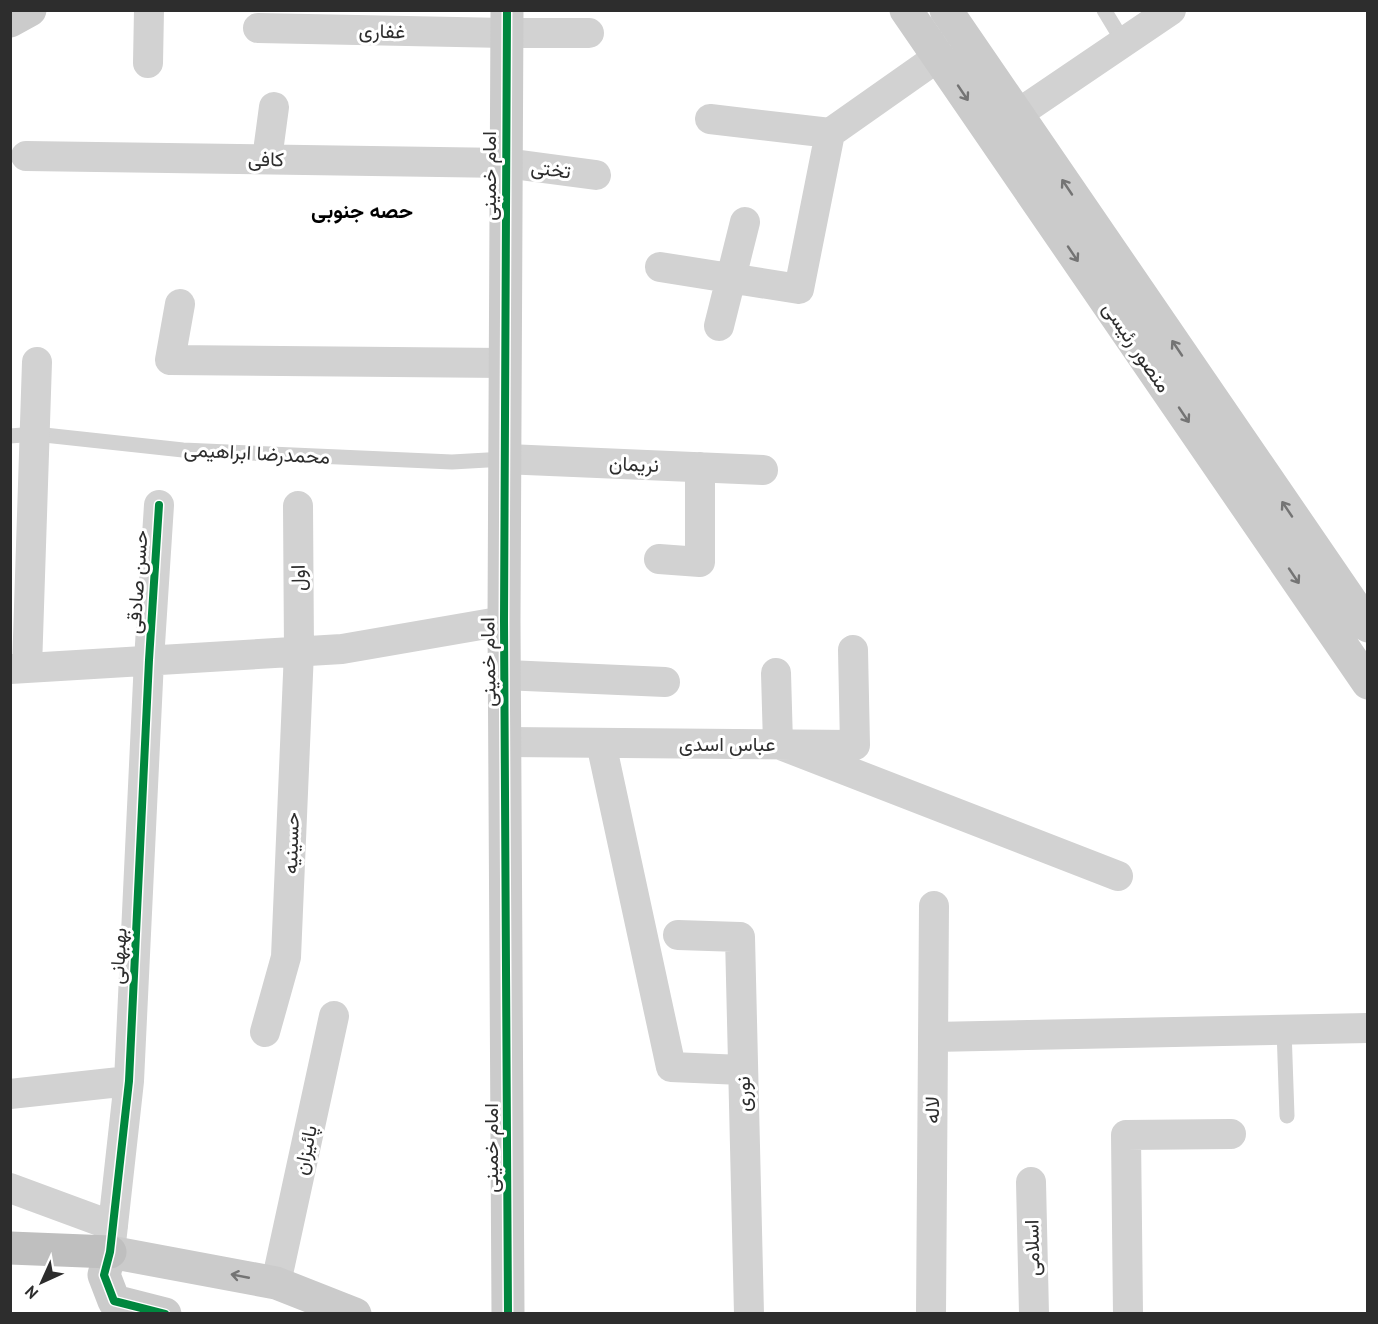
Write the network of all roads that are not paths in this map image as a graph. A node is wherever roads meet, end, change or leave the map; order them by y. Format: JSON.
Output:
{"nodes":[{"id":1,"x":149,"y":10,"type":"edge"},
{"id":2,"x":906,"y":10,"type":"edge"},
{"id":3,"x":946,"y":10,"type":"edge"},
{"id":4,"x":1104,"y":10,"type":"edge"},
{"id":5,"x":1171,"y":10,"type":"edge"},
{"id":6,"x":506,"y":22,"type":"edge"},
{"id":7,"x":258,"y":28,"type":"dead end"},
{"id":8,"x":589,"y":33,"type":"dead end"},
{"id":9,"x":1124,"y":43,"type":"junction"},
{"id":10,"x":938,"y":57,"type":"junction"},
{"id":11,"x":148,"y":63,"type":"dead end"},
{"id":12,"x":274,"y":107,"type":"dead end"},
{"id":13,"x":1018,"y":114,"type":"junction"},
{"id":14,"x":710,"y":119,"type":"dead end"},
{"id":15,"x":830,"y":133,"type":"junction"},
{"id":16,"x":990,"y":133,"type":"junction"},
{"id":17,"x":26,"y":156,"type":"dead end"},
{"id":18,"x":267,"y":159,"type":"junction"},
{"id":19,"x":506,"y":163,"type":"junction"},
{"id":20,"x":596,"y":175,"type":"dead end"},
{"id":21,"x":745,"y":222,"type":"dead end"},
{"id":22,"x":660,"y":267,"type":"dead end"},
{"id":23,"x":731,"y":278,"type":"junction"},
{"id":24,"x":180,"y":304,"type":"dead end"},
{"id":25,"x":719,"y":326,"type":"dead end"},
{"id":26,"x":37,"y":362,"type":"dead end"},
{"id":27,"x":505,"y":363,"type":"junction"},
{"id":28,"x":23,"y":435,"type":"edge"},
{"id":29,"x":505,"y":459,"type":"junction"},
{"id":30,"x":700,"y":467,"type":"junction"},
{"id":31,"x":764,"y":470,"type":"dead end"},
{"id":32,"x":159,"y":505,"type":"dead end"},
{"id":33,"x":298,"y":506,"type":"dead end"},
{"id":34,"x":659,"y":560,"type":"dead end"},
{"id":35,"x":504,"y":621,"type":"junction"},
{"id":36,"x":1368,"y":626,"type":"edge"},
{"id":37,"x":299,"y":651,"type":"junction"},
{"id":38,"x":853,"y":651,"type":"dead end"},
{"id":39,"x":148,"y":660,"type":"junction"},
{"id":40,"x":19,"y":668,"type":"edge"},
{"id":41,"x":776,"y":674,"type":"dead end"},
{"id":42,"x":505,"y":675,"type":"junction"},
{"id":43,"x":665,"y":682,"type":"dead end"},
{"id":44,"x":1368,"y":683,"type":"edge"},
{"id":45,"x":506,"y":742,"type":"junction"},
{"id":46,"x":601,"y":743,"type":"junction"},
{"id":47,"x":778,"y":744,"type":"junction"},
{"id":48,"x":1118,"y":876,"type":"dead end"},
{"id":49,"x":934,"y":906,"type":"dead end"},
{"id":50,"x":678,"y":935,"type":"dead end"},
{"id":51,"x":334,"y":1016,"type":"dead end"},
{"id":52,"x":1368,"y":1028,"type":"edge"},
{"id":53,"x":1284,"y":1029,"type":"junction"},
{"id":54,"x":265,"y":1032,"type":"dead end"},
{"id":55,"x":933,"y":1037,"type":"junction"},
{"id":56,"x":742,"y":1070,"type":"junction"},
{"id":57,"x":129,"y":1081,"type":"junction"},
{"id":58,"x":10,"y":1094,"type":"edge"},
{"id":59,"x":1287,"y":1116,"type":"dead end"},
{"id":60,"x":1231,"y":1134,"type":"dead end"},
{"id":61,"x":1030,"y":1182,"type":"dead end"},
{"id":62,"x":10,"y":1188,"type":"edge"},
{"id":63,"x":111,"y":1239,"type":"junction"},
{"id":64,"x":10,"y":1248,"type":"edge"},
{"id":65,"x":276,"y":1283,"type":"junction"},
{"id":66,"x":165,"y":1314,"type":"edge"},
{"id":67,"x":355,"y":1314,"type":"edge"},
{"id":68,"x":508,"y":1314,"type":"edge"},
{"id":69,"x":749,"y":1314,"type":"edge"},
{"id":70,"x":931,"y":1314,"type":"edge"},
{"id":71,"x":1034,"y":1314,"type":"edge"},
{"id":72,"x":1128,"y":1314,"type":"edge"}],
"edges":[{"from":1,"to":11,"type":"street"},
{"from":2,"to":10,"type":"street","name":"منصور رئیسی"},
{"from":3,"to":13,"type":"street","name":"منصور رئیسی"},
{"from":4,"to":9,"type":"lane"},
{"from":5,"to":9,"type":"street"},
{"from":6,"to":7,"type":"street","name":"غفاری"},
{"from":6,"to":8,"type":"street","name":"غفاری"},
{"from":6,"to":19,"type":"street","name":"امام خمینی"},
{"from":9,"to":13,"type":"street"},
{"from":10,"to":15,"type":"street"},
{"from":10,"to":16,"type":"street","name":"منصور رئیسی","one_way":true},
{"from":12,"to":18,"type":"street"},
{"from":13,"to":16,"type":"street"},
{"from":36,"to":13,"type":"street","name":"منصور رئیسی","one_way":true},
{"from":14,"to":15,"type":"street"},
{"from":15,"to":23,"type":"street"},
{"from":16,"to":44,"type":"street","name":"منصور رئیسی","one_way":true},
{"from":17,"to":18,"type":"street","name":"کافی"},
{"from":18,"to":19,"type":"street","name":"کافی"},
{"from":19,"to":20,"type":"street","name":"تختی"},
{"from":19,"to":27,"type":"street","name":"امام خمینی"},
{"from":21,"to":23,"type":"street"},
{"from":22,"to":23,"type":"street"},
{"from":23,"to":25,"type":"street"},
{"from":24,"to":27,"type":"street"},
{"from":26,"to":28,"type":"street"},
{"from":27,"to":29,"type":"street","name":"امام خمینی"},
{"from":28,"to":29,"type":"lane","name":"محمدرضا ابراهیمی"},
{"from":28,"to":40,"type":"street"},
{"from":29,"to":30,"type":"street","name":"نریمان"},
{"from":29,"to":35,"type":"street","name":"امام خمینی"},
{"from":30,"to":31,"type":"street","name":"نریمان"},
{"from":30,"to":34,"type":"street"},
{"from":32,"to":39,"type":"street","name":"حسن صادقی"},
{"from":33,"to":37,"type":"street","name":"اول"},
{"from":35,"to":37,"type":"street"},
{"from":35,"to":42,"type":"street","name":"امام خمینی"},
{"from":37,"to":39,"type":"street"},
{"from":37,"to":54,"type":"street","name":"حسینیه"},
{"from":38,"to":47,"type":"street","name":"عباس اسدی"},
{"from":39,"to":40,"type":"street"},
{"from":39,"to":57,"type":"street","name":"بهبهانی"},
{"from":41,"to":47,"type":"street"},
{"from":42,"to":43,"type":"street"},
{"from":42,"to":45,"type":"street","name":"امام خمینی"},
{"from":45,"to":46,"type":"street","name":"عباس اسدی"},
{"from":45,"to":68,"type":"street","name":"امام خمینی"},
{"from":46,"to":47,"type":"street","name":"عباس اسدی"},
{"from":46,"to":56,"type":"street"},
{"from":47,"to":48,"type":"street"},
{"from":49,"to":55,"type":"street","name":"لاله"},
{"from":50,"to":56,"type":"street","name":"نوری"},
{"from":51,"to":65,"type":"street","name":"پائیزان"},
{"from":52,"to":53,"type":"street"},
{"from":53,"to":55,"type":"street"},
{"from":53,"to":59,"type":"lane"},
{"from":55,"to":70,"type":"street","name":"لاله"},
{"from":56,"to":69,"type":"street","name":"نوری"},
{"from":57,"to":58,"type":"street"},
{"from":57,"to":63,"type":"street","name":"بهبهانی"},
{"from":60,"to":72,"type":"street"},
{"from":61,"to":71,"type":"street","name":"اسلامی"},
{"from":62,"to":63,"type":"street"},
{"from":63,"to":64,"type":"highway"},
{"from":65,"to":63,"type":"street","one_way":true},
{"from":63,"to":66,"type":"street"},
{"from":65,"to":67,"type":"street"}]}
